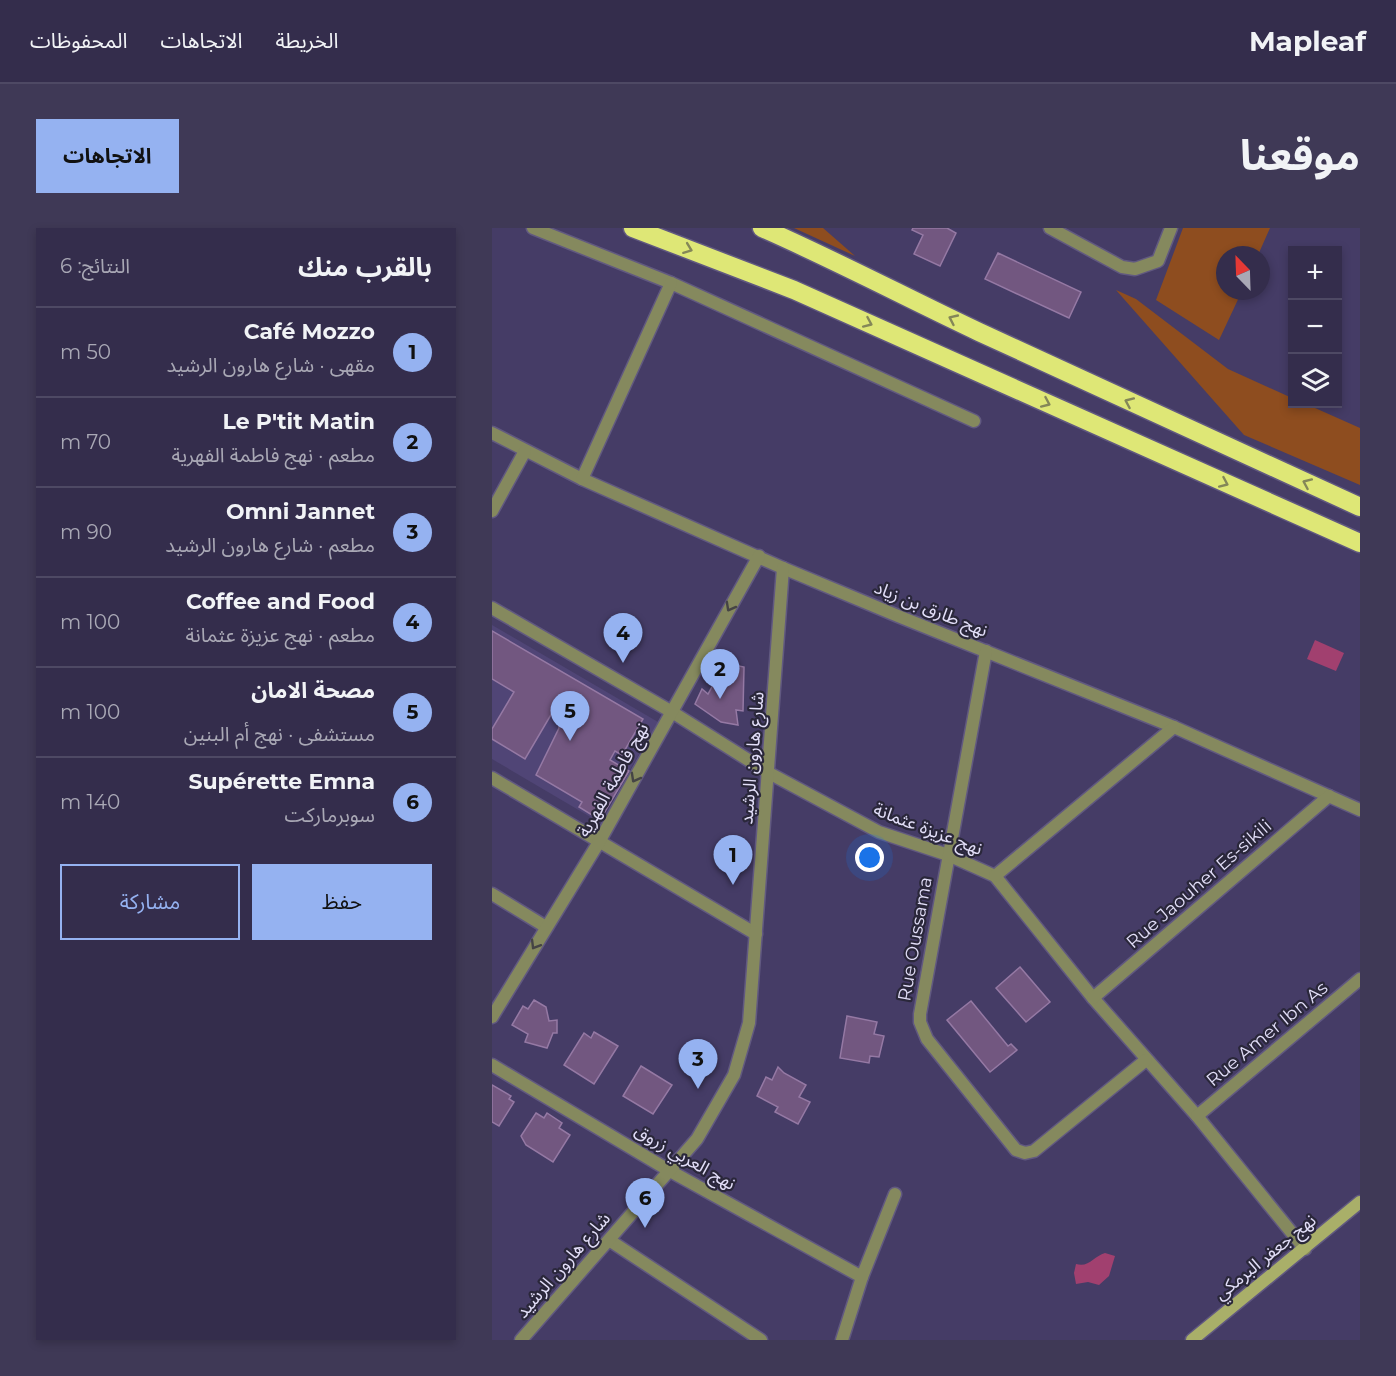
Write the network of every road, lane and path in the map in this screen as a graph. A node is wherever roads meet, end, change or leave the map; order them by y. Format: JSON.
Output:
{"nodes":[{"id":1,"x":533,"y":228,"type":"edge"},
{"id":2,"x":633,"y":228,"type":"edge"},
{"id":3,"x":762,"y":228,"type":"edge"},
{"id":4,"x":783,"y":228,"type":"edge"},
{"id":5,"x":1050,"y":228,"type":"edge"},
{"id":6,"x":1171,"y":228,"type":"edge"},
{"id":7,"x":813,"y":250,"type":"junction"},
{"id":8,"x":671,"y":283,"type":"junction"},
{"id":9,"x":974,"y":421,"type":"dead end"},
{"id":10,"x":492,"y":434,"type":"edge"},
{"id":11,"x":525,"y":452,"type":"junction"},
{"id":12,"x":582,"y":479,"type":"junction"},
{"id":13,"x":1360,"y":507,"type":"edge"},
{"id":14,"x":492,"y":510,"type":"edge"},
{"id":15,"x":1360,"y":543,"type":"edge"},
{"id":16,"x":759,"y":556,"type":"junction"},
{"id":17,"x":783,"y":568,"type":"junction"},
{"id":18,"x":492,"y":608,"type":"edge"},
{"id":19,"x":986,"y":651,"type":"junction"},
{"id":20,"x":672,"y":711,"type":"junction"},
{"id":21,"x":1174,"y":727,"type":"junction"},
{"id":22,"x":769,"y":773,"type":"junction"},
{"id":23,"x":492,"y":778,"type":"edge"},
{"id":24,"x":1329,"y":796,"type":"junction"},
{"id":25,"x":1360,"y":810,"type":"edge"},
{"id":26,"x":600,"y":842,"type":"junction"},
{"id":27,"x":948,"y":855,"type":"junction"},
{"id":28,"x":995,"y":876,"type":"junction"},
{"id":29,"x":492,"y":894,"type":"edge"},
{"id":30,"x":546,"y":927,"type":"junction"},
{"id":31,"x":756,"y":934,"type":"junction"},
{"id":32,"x":1360,"y":979,"type":"edge"},
{"id":33,"x":1093,"y":998,"type":"junction"},
{"id":34,"x":492,"y":1017,"type":"edge"},
{"id":35,"x":1146,"y":1060,"type":"junction"},
{"id":36,"x":492,"y":1065,"type":"edge"},
{"id":37,"x":1197,"y":1116,"type":"junction"},
{"id":38,"x":670,"y":1171,"type":"junction"},
{"id":39,"x":895,"y":1194,"type":"dead end"},
{"id":40,"x":1360,"y":1202,"type":"edge"},
{"id":41,"x":609,"y":1240,"type":"junction"},
{"id":42,"x":1305,"y":1249,"type":"junction"},
{"id":43,"x":862,"y":1277,"type":"junction"},
{"id":44,"x":521,"y":1340,"type":"edge"},
{"id":45,"x":761,"y":1340,"type":"edge"},
{"id":46,"x":842,"y":1340,"type":"edge"},
{"id":47,"x":1192,"y":1340,"type":"edge"}],
"edges":[{"from":1,"to":8,"type":"street"},
{"from":2,"to":15,"type":"highway","one_way":true},
{"from":3,"to":7,"type":"highway"},
{"from":4,"to":7,"type":"highway"},
{"from":5,"to":6,"type":"street"},
{"from":13,"to":7,"type":"highway","one_way":true},
{"from":8,"to":9,"type":"street"},
{"from":8,"to":12,"type":"street"},
{"from":10,"to":11,"type":"street","name":"نهج طارق بن زياد"},
{"from":11,"to":12,"type":"street","name":"نهج طارق بن زياد"},
{"from":11,"to":14,"type":"street"},
{"from":12,"to":16,"type":"street","name":"نهج طارق بن زياد"},
{"from":16,"to":17,"type":"street","name":"نهج طارق بن زياد"},
{"from":16,"to":20,"type":"street","name":"نهج فاطمة الفهرية","one_way":true},
{"from":17,"to":19,"type":"street","name":"نهج طارق بن زياد"},
{"from":17,"to":22,"type":"street","name":"شارع هارون الرشيد"},
{"from":18,"to":20,"type":"street","name":"نهج عزيزة عثمانة"},
{"from":19,"to":21,"type":"street","name":"نهج طارق بن زياد"},
{"from":19,"to":27,"type":"street","name":"Rue Oussama"},
{"from":20,"to":22,"type":"street","name":"نهج عزيزة عثمانة"},
{"from":20,"to":26,"type":"street","name":"نهج فاطمة الفهرية","one_way":true},
{"from":21,"to":24,"type":"street","name":"نهج طارق بن زياد"},
{"from":21,"to":28,"type":"street"},
{"from":22,"to":27,"type":"street","name":"نهج عزيزة عثمانة"},
{"from":22,"to":31,"type":"street","name":"شارع هارون الرشيد"},
{"from":23,"to":26,"type":"street"},
{"from":24,"to":25,"type":"street","name":"نهج طارق بن زياد"},
{"from":24,"to":33,"type":"street","name":"Rue Jaouher Es-sikili"},
{"from":26,"to":30,"type":"street","name":"نهج فاطمة الفهرية"},
{"from":26,"to":31,"type":"street"},
{"from":27,"to":28,"type":"street","name":"نهج عزيزة عثمانة"},
{"from":27,"to":35,"type":"street","name":"Rue Oussama"},
{"from":28,"to":33,"type":"street","name":"نهج عزيزة عثمانة"},
{"from":29,"to":30,"type":"street"},
{"from":30,"to":34,"type":"street","name":"نهج فاطمة الفهرية","one_way":true},
{"from":31,"to":38,"type":"street","name":"شارع هارون الرشيد"},
{"from":32,"to":37,"type":"street","name":"Rue Amer Ibn As"},
{"from":33,"to":35,"type":"street","name":"نهج عزيزة عثمانة"},
{"from":35,"to":37,"type":"street","name":"نهج عزيزة عثمانة"},
{"from":36,"to":38,"type":"street","name":"نهج العربي زروق"},
{"from":37,"to":42,"type":"street","name":"نهج عزيزة عثمانة"},
{"from":38,"to":41,"type":"street","name":"شارع هارون الرشيد"},
{"from":38,"to":43,"type":"street","name":"نهج العربي زروق"},
{"from":39,"to":43,"type":"street"},
{"from":40,"to":42,"type":"street","name":"نهج جعفر البرمكي"},
{"from":41,"to":44,"type":"street","name":"شارع هارون الرشيد"},
{"from":41,"to":45,"type":"street"},
{"from":42,"to":47,"type":"street","name":"نهج جعفر البرمكي"},
{"from":43,"to":46,"type":"street"}]}
